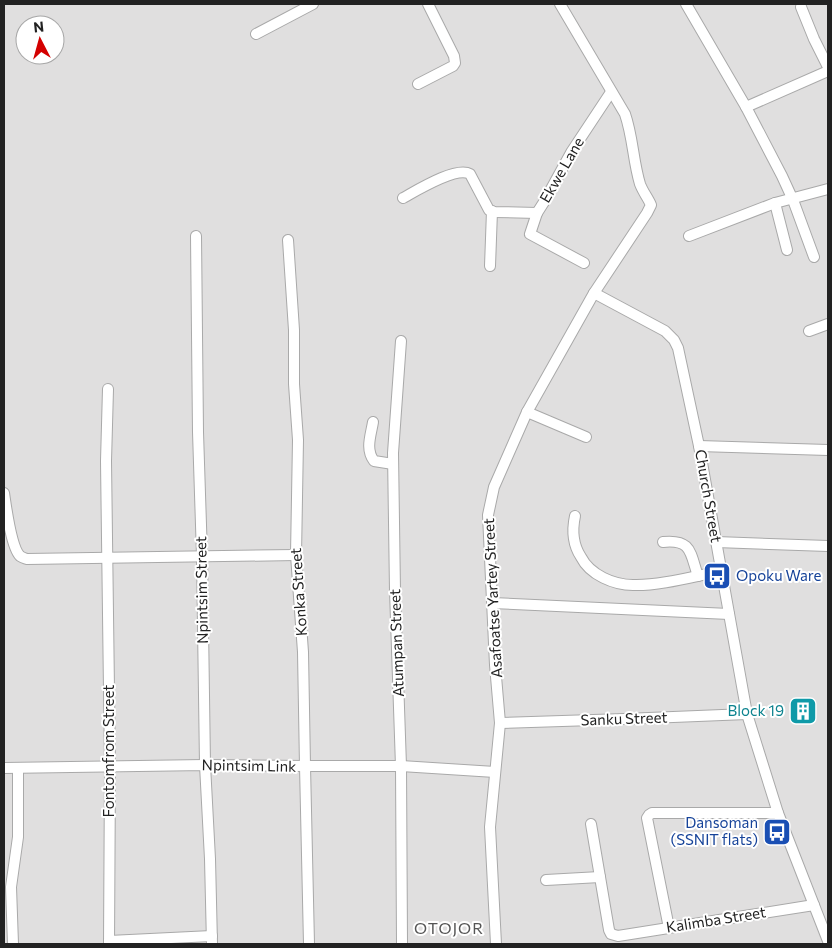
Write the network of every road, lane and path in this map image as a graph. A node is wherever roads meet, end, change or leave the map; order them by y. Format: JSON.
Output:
{"nodes":[{"id":1,"x":313,"y":4,"type":"edge"},
{"id":2,"x":428,"y":4,"type":"edge"},
{"id":3,"x":560,"y":4,"type":"edge"},
{"id":4,"x":686,"y":4,"type":"edge"},
{"id":5,"x":801,"y":8,"type":"dead end"},
{"id":6,"x":256,"y":34,"type":"dead end"},
{"id":7,"x":828,"y":69,"type":"edge"},
{"id":8,"x":418,"y":84,"type":"dead end"},
{"id":9,"x":611,"y":92,"type":"junction"},
{"id":10,"x":746,"y":107,"type":"junction"},
{"id":11,"x":828,"y":189,"type":"edge"},
{"id":12,"x":403,"y":198,"type":"dead end"},
{"id":13,"x":793,"y":200,"type":"junction"},
{"id":14,"x":775,"y":203,"type":"junction"},
{"id":15,"x":492,"y":211,"type":"junction"},
{"id":16,"x":536,"y":213,"type":"junction"},
{"id":17,"x":196,"y":236,"type":"dead end"},
{"id":18,"x":689,"y":236,"type":"dead end"},
{"id":19,"x":288,"y":240,"type":"dead end"},
{"id":20,"x":787,"y":250,"type":"dead end"},
{"id":21,"x":814,"y":257,"type":"dead end"},
{"id":22,"x":584,"y":263,"type":"dead end"},
{"id":23,"x":490,"y":266,"type":"dead end"},
{"id":24,"x":594,"y":293,"type":"junction"},
{"id":25,"x":828,"y":324,"type":"edge"},
{"id":26,"x":809,"y":330,"type":"dead end"},
{"id":27,"x":401,"y":341,"type":"dead end"},
{"id":28,"x":108,"y":390,"type":"dead end"},
{"id":29,"x":527,"y":412,"type":"junction"},
{"id":30,"x":373,"y":422,"type":"dead end"},
{"id":31,"x":586,"y":437,"type":"dead end"},
{"id":32,"x":699,"y":446,"type":"junction"},
{"id":33,"x":828,"y":450,"type":"edge"},
{"id":34,"x":393,"y":464,"type":"junction"},
{"id":35,"x":4,"y":493,"type":"edge"},
{"id":36,"x":576,"y":516,"type":"dead end"},
{"id":37,"x":663,"y":542,"type":"dead end"},
{"id":38,"x":716,"y":542,"type":"junction"},
{"id":39,"x":828,"y":546,"type":"edge"},
{"id":40,"x":296,"y":555,"type":"junction"},
{"id":41,"x":202,"y":556,"type":"junction"},
{"id":42,"x":107,"y":557,"type":"junction"},
{"id":43,"x":721,"y":571,"type":"junction"},
{"id":44,"x":698,"y":576,"type":"junction"},
{"id":45,"x":492,"y":603,"type":"junction"},
{"id":46,"x":729,"y":614,"type":"junction"},
{"id":47,"x":748,"y":714,"type":"junction"},
{"id":48,"x":500,"y":723,"type":"junction"},
{"id":49,"x":205,"y":764,"type":"junction"},
{"id":50,"x":305,"y":766,"type":"junction"},
{"id":51,"x":401,"y":766,"type":"junction"},
{"id":52,"x":110,"y":767,"type":"junction"},
{"id":53,"x":4,"y":768,"type":"edge"},
{"id":54,"x":18,"y":768,"type":"junction"},
{"id":55,"x":494,"y":772,"type":"junction"},
{"id":56,"x":778,"y":813,"type":"junction"},
{"id":57,"x":591,"y":824,"type":"dead end"},
{"id":58,"x":600,"y":877,"type":"junction"},
{"id":59,"x":546,"y":880,"type":"dead end"},
{"id":60,"x":814,"y":905,"type":"junction"},
{"id":61,"x":669,"y":928,"type":"junction"},
{"id":62,"x":212,"y":940,"type":"edge"},
{"id":63,"x":828,"y":941,"type":"edge"},
{"id":64,"x":110,"y":943,"type":"edge"},
{"id":65,"x":13,"y":944,"type":"edge"},
{"id":66,"x":309,"y":944,"type":"edge"},
{"id":67,"x":402,"y":944,"type":"edge"},
{"id":68,"x":496,"y":944,"type":"edge"}],
"edges":[{"from":1,"to":6,"type":"street"},
{"from":2,"to":8,"type":"street"},
{"from":3,"to":9,"type":"street"},
{"from":4,"to":10,"type":"street"},
{"from":5,"to":7,"type":"street"},
{"from":7,"to":10,"type":"street"},
{"from":9,"to":16,"type":"street","name":"Ekwe Lane"},
{"from":9,"to":24,"type":"street","name":"Asafoatse Yartey Street"},
{"from":10,"to":13,"type":"street"},
{"from":11,"to":13,"type":"street"},
{"from":12,"to":15,"type":"street"},
{"from":13,"to":14,"type":"street"},
{"from":13,"to":21,"type":"street"},
{"from":14,"to":18,"type":"street"},
{"from":14,"to":20,"type":"street"},
{"from":15,"to":16,"type":"street","name":"Ekwe Lane"},
{"from":15,"to":23,"type":"street"},
{"from":16,"to":22,"type":"street"},
{"from":17,"to":41,"type":"street","name":"Npintsim Street"},
{"from":19,"to":40,"type":"street","name":"Konka Street"},
{"from":24,"to":29,"type":"street","name":"Asafoatse Yartey Street"},
{"from":24,"to":32,"type":"street","name":"Church Street"},
{"from":25,"to":26,"type":"street"},
{"from":27,"to":34,"type":"street","name":"Atumpan Street"},
{"from":28,"to":42,"type":"street","name":"Fontomfrom Street"},
{"from":29,"to":31,"type":"street"},
{"from":29,"to":45,"type":"street","name":"Asafoatse Yartey Street"},
{"from":30,"to":34,"type":"street"},
{"from":32,"to":33,"type":"street"},
{"from":32,"to":38,"type":"street","name":"Church Street"},
{"from":34,"to":51,"type":"street","name":"Atumpan Street"},
{"from":35,"to":42,"type":"street"},
{"from":36,"to":44,"type":"street"},
{"from":37,"to":44,"type":"street"},
{"from":38,"to":39,"type":"street"},
{"from":38,"to":43,"type":"street","name":"Church Street"},
{"from":40,"to":41,"type":"street"},
{"from":40,"to":50,"type":"street","name":"Konka Street"},
{"from":41,"to":42,"type":"street"},
{"from":41,"to":49,"type":"street","name":"Npintsim Street"},
{"from":42,"to":52,"type":"street","name":"Fontomfrom Street"},
{"from":43,"to":44,"type":"street"},
{"from":43,"to":46,"type":"street","name":"Church Street"},
{"from":45,"to":46,"type":"street"},
{"from":45,"to":48,"type":"street","name":"Asafoatse Yartey Street"},
{"from":46,"to":47,"type":"street","name":"Church Street"},
{"from":47,"to":48,"type":"street","name":"Sanku Street"},
{"from":47,"to":56,"type":"street","name":"Church Street"},
{"from":48,"to":55,"type":"street","name":"Asafoatse Yartey Street"},
{"from":49,"to":50,"type":"street","name":"Npintsim Link"},
{"from":49,"to":52,"type":"street","name":"Npintsim Link"},
{"from":49,"to":62,"type":"street","name":"Npintsim Street"},
{"from":50,"to":51,"type":"street","name":"Npintsim Link"},
{"from":50,"to":66,"type":"street","name":"Konka Street"},
{"from":51,"to":55,"type":"street","name":"Npintsim Link"},
{"from":51,"to":67,"type":"street","name":"Atumpan Street"},
{"from":52,"to":54,"type":"street","name":"Npintsim Link"},
{"from":52,"to":64,"type":"street","name":"Fontomfrom Street"},
{"from":53,"to":54,"type":"street","name":"Npintsim Link"},
{"from":54,"to":65,"type":"street"},
{"from":55,"to":68,"type":"street","name":"Asafoatse Yartey Street"},
{"from":56,"to":60,"type":"street","name":"Church Street"},
{"from":56,"to":61,"type":"street"},
{"from":57,"to":58,"type":"street","name":"Kalimba Street"},
{"from":58,"to":59,"type":"street"},
{"from":58,"to":61,"type":"street","name":"Kalimba Street"},
{"from":60,"to":61,"type":"street","name":"Kalimba Street"},
{"from":60,"to":63,"type":"street","name":"Church Street"},
{"from":62,"to":64,"type":"street"}]}
